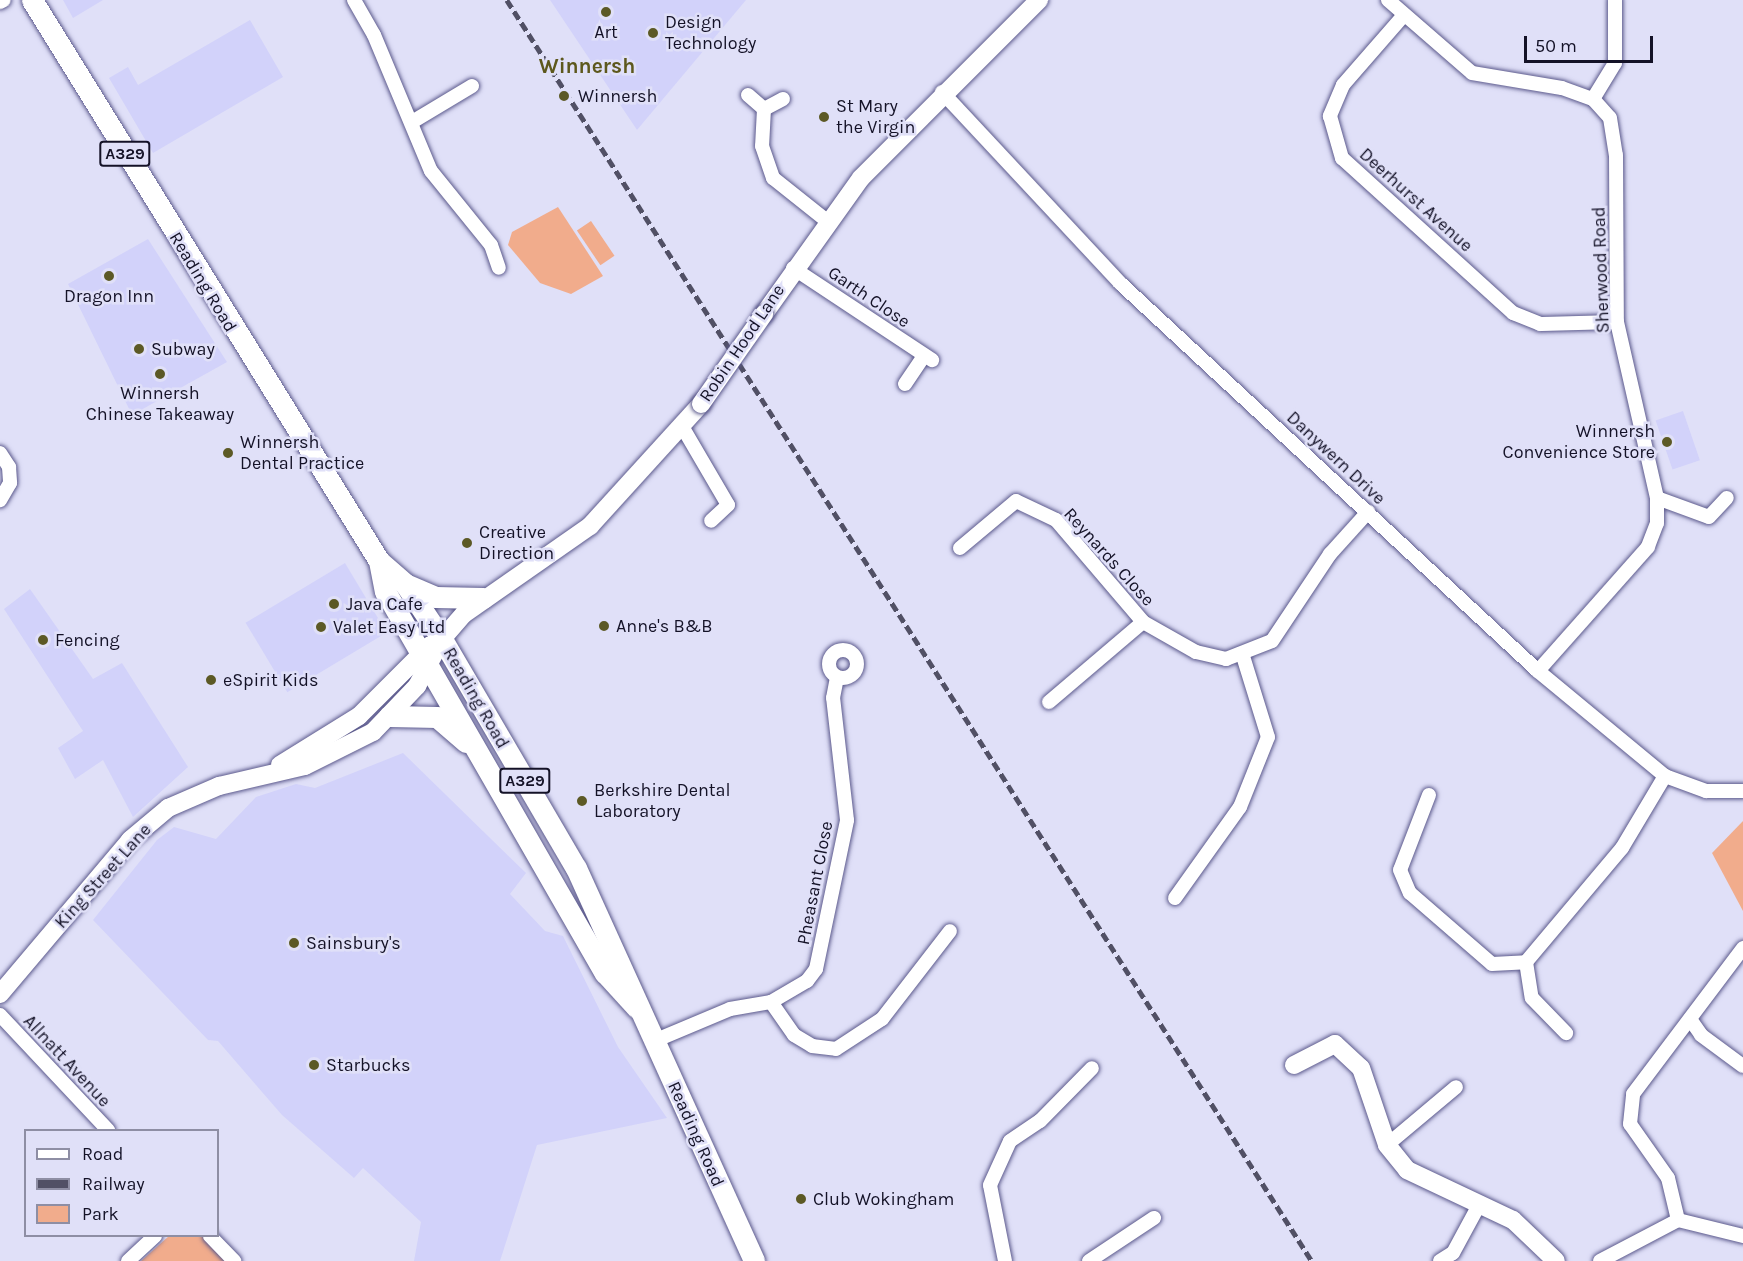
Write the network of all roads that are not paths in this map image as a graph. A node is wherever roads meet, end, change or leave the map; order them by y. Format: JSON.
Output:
{"nodes":[{"id":1,"x":32,"y":0,"type":"edge"},
{"id":2,"x":354,"y":0,"type":"edge"},
{"id":3,"x":1039,"y":0,"type":"edge"},
{"id":4,"x":1388,"y":0,"type":"edge"},
{"id":5,"x":1615,"y":0,"type":"edge"},
{"id":6,"x":1404,"y":15,"type":"junction"},
{"id":7,"x":472,"y":86,"type":"dead end"},
{"id":8,"x":942,"y":92,"type":"junction"},
{"id":9,"x":748,"y":95,"type":"dead end"},
{"id":10,"x":783,"y":99,"type":"dead end"},
{"id":11,"x":1593,"y":99,"type":"junction"},
{"id":12,"x":764,"y":109,"type":"junction"},
{"id":13,"x":412,"y":122,"type":"junction"},
{"id":14,"x":827,"y":221,"type":"junction"},
{"id":15,"x":499,"y":268,"type":"dead end"},
{"id":16,"x":793,"y":268,"type":"junction"},
{"id":17,"x":1617,"y":322,"type":"junction"},
{"id":18,"x":904,"y":384,"type":"dead end"},
{"id":19,"x":683,"y":428,"type":"junction"},
{"id":20,"x":0,"y":453,"type":"edge"},
{"id":21,"x":1658,"y":498,"type":"junction"},
{"id":22,"x":1727,"y":498,"type":"dead end"},
{"id":23,"x":0,"y":500,"type":"edge"},
{"id":24,"x":1368,"y":512,"type":"junction"},
{"id":25,"x":711,"y":521,"type":"dead end"},
{"id":26,"x":960,"y":548,"type":"dead end"},
{"id":27,"x":379,"y":561,"type":"junction"},
{"id":28,"x":405,"y":584,"type":"junction"},
{"id":29,"x":483,"y":598,"type":"junction"},
{"id":30,"x":1143,"y":622,"type":"junction"},
{"id":31,"x":442,"y":639,"type":"junction"},
{"id":32,"x":1243,"y":656,"type":"junction"},
{"id":33,"x":425,"y":658,"type":"junction"},
{"id":34,"x":1538,"y":671,"type":"junction"},
{"id":35,"x":837,"y":677,"type":"dead end"},
{"id":36,"x":1049,"y":702,"type":"dead end"},
{"id":37,"x":389,"y":716,"type":"junction"},
{"id":38,"x":486,"y":761,"type":"junction"},
{"id":39,"x":1665,"y":776,"type":"junction"},
{"id":40,"x":261,"y":777,"type":"junction"},
{"id":41,"x":1743,"y":791,"type":"edge"},
{"id":42,"x":1429,"y":795,"type":"dead end"},
{"id":43,"x":1175,"y":898,"type":"dead end"},
{"id":44,"x":950,"y":931,"type":"dead end"},
{"id":45,"x":1743,"y":948,"type":"edge"},
{"id":46,"x":1526,"y":962,"type":"junction"},
{"id":47,"x":0,"y":994,"type":"edge"},
{"id":48,"x":771,"y":1002,"type":"junction"},
{"id":49,"x":637,"y":1008,"type":"junction"},
{"id":50,"x":0,"y":1015,"type":"edge"},
{"id":51,"x":1690,"y":1018,"type":"junction"},
{"id":52,"x":1566,"y":1033,"type":"dead end"},
{"id":53,"x":654,"y":1041,"type":"junction"},
{"id":54,"x":1294,"y":1065,"type":"dead end"},
{"id":55,"x":1743,"y":1066,"type":"edge"},
{"id":56,"x":1092,"y":1068,"type":"dead end"},
{"id":57,"x":1456,"y":1087,"type":"dead end"},
{"id":58,"x":106,"y":1129,"type":"edge"},
{"id":59,"x":1387,"y":1145,"type":"junction"},
{"id":60,"x":1480,"y":1203,"type":"junction"},
{"id":61,"x":1154,"y":1218,"type":"dead end"},
{"id":62,"x":1678,"y":1220,"type":"junction"},
{"id":63,"x":1743,"y":1236,"type":"edge"},
{"id":64,"x":154,"y":1237,"type":"edge"},
{"id":65,"x":211,"y":1237,"type":"edge"},
{"id":66,"x":128,"y":1261,"type":"edge"},
{"id":67,"x":234,"y":1261,"type":"edge"},
{"id":68,"x":754,"y":1261,"type":"edge"},
{"id":69,"x":1005,"y":1261,"type":"edge"},
{"id":70,"x":1089,"y":1261,"type":"edge"},
{"id":71,"x":1440,"y":1261,"type":"edge"},
{"id":72,"x":1556,"y":1261,"type":"edge"},
{"id":73,"x":1600,"y":1261,"type":"edge"}],
"edges":[{"from":1,"to":27,"type":"main road","name":"Reading Road","number":"A329"},
{"from":2,"to":13,"type":"street"},
{"from":3,"to":8,"type":"main road","name":"Robin Hood Lane"},
{"from":4,"to":6,"type":"street"},
{"from":5,"to":11,"type":"street"},
{"from":6,"to":11,"type":"street"},
{"from":6,"to":17,"type":"street","name":"Deerhurst Avenue"},
{"from":7,"to":13,"type":"street"},
{"from":8,"to":14,"type":"main road","name":"Robin Hood Lane"},
{"from":8,"to":24,"type":"street","name":"Danywern Drive"},
{"from":9,"to":12,"type":"street"},
{"from":10,"to":12,"type":"street"},
{"from":11,"to":17,"type":"street","name":"Sherwood Road"},
{"from":12,"to":14,"type":"street"},
{"from":13,"to":15,"type":"street"},
{"from":14,"to":16,"type":"main road","name":"Robin Hood Lane"},
{"from":16,"to":18,"type":"street","name":"Garth Close"},
{"from":16,"to":19,"type":"main road","name":"Robin Hood Lane","bridge":true},
{"from":17,"to":21,"type":"street","name":"Sherwood Road"},
{"from":19,"to":25,"type":"street"},
{"from":19,"to":29,"type":"main road","name":"Robin Hood Lane"},
{"from":20,"to":23,"type":"street"},
{"from":21,"to":22,"type":"street"},
{"from":21,"to":34,"type":"street","name":"Sherwood Road"},
{"from":24,"to":32,"type":"street"},
{"from":24,"to":34,"type":"street","name":"Danywern Drive"},
{"from":26,"to":30,"type":"street","name":"Reynards Close"},
{"from":27,"to":28,"type":"main road","name":"Reading Road","number":"A329"},
{"from":27,"to":33,"type":"main road","name":"Reading Road","number":"A329"},
{"from":28,"to":29,"type":"main road"},
{"from":28,"to":31,"type":"main road","name":"Reading Road","number":"A329"},
{"from":29,"to":31,"type":"main road","name":"Robin Hood Lane"},
{"from":30,"to":32,"type":"street","name":"Reynards Close"},
{"from":30,"to":36,"type":"street","name":"Reynards Close"},
{"from":31,"to":33,"type":"main road","name":"Robin Hood Lane"},
{"from":31,"to":49,"type":"main road","name":"Reading Road","number":"A329"},
{"from":32,"to":43,"type":"street"},
{"from":33,"to":37,"type":"main road","name":"King Street Lane"},
{"from":33,"to":38,"type":"main road","name":"Reading Road","number":"A329"},
{"from":33,"to":40,"type":"main road","name":"King Street Lane"},
{"from":34,"to":39,"type":"street","name":"Danywern Drive"},
{"from":35,"to":48,"type":"street","name":"Pheasant Close"},
{"from":37,"to":38,"type":"main road"},
{"from":37,"to":40,"type":"main road","name":"King Street Lane"},
{"from":38,"to":49,"type":"main road","name":"Reading Road","number":"A329"},
{"from":39,"to":41,"type":"street","name":"Danywern Drive"},
{"from":39,"to":46,"type":"street"},
{"from":40,"to":47,"type":"main road","name":"King Street Lane"},
{"from":42,"to":46,"type":"street"},
{"from":44,"to":48,"type":"street"},
{"from":45,"to":51,"type":"street"},
{"from":46,"to":52,"type":"street"},
{"from":48,"to":53,"type":"street","name":"Pheasant Close"},
{"from":49,"to":53,"type":"main road","name":"Reading Road","number":"A329"},
{"from":50,"to":58,"type":"street","name":"Allnatt Avenue"},
{"from":51,"to":55,"type":"street"},
{"from":51,"to":62,"type":"street"},
{"from":53,"to":68,"type":"main road","name":"Reading Road","number":"A329"},
{"from":54,"to":59,"type":"main road"},
{"from":56,"to":69,"type":"street"},
{"from":57,"to":59,"type":"street"},
{"from":59,"to":60,"type":"main road"},
{"from":60,"to":71,"type":"street"},
{"from":60,"to":72,"type":"main road"},
{"from":61,"to":70,"type":"street"},
{"from":62,"to":63,"type":"street"},
{"from":62,"to":73,"type":"street"},
{"from":64,"to":66,"type":"street"},
{"from":65,"to":67,"type":"street"}]}
